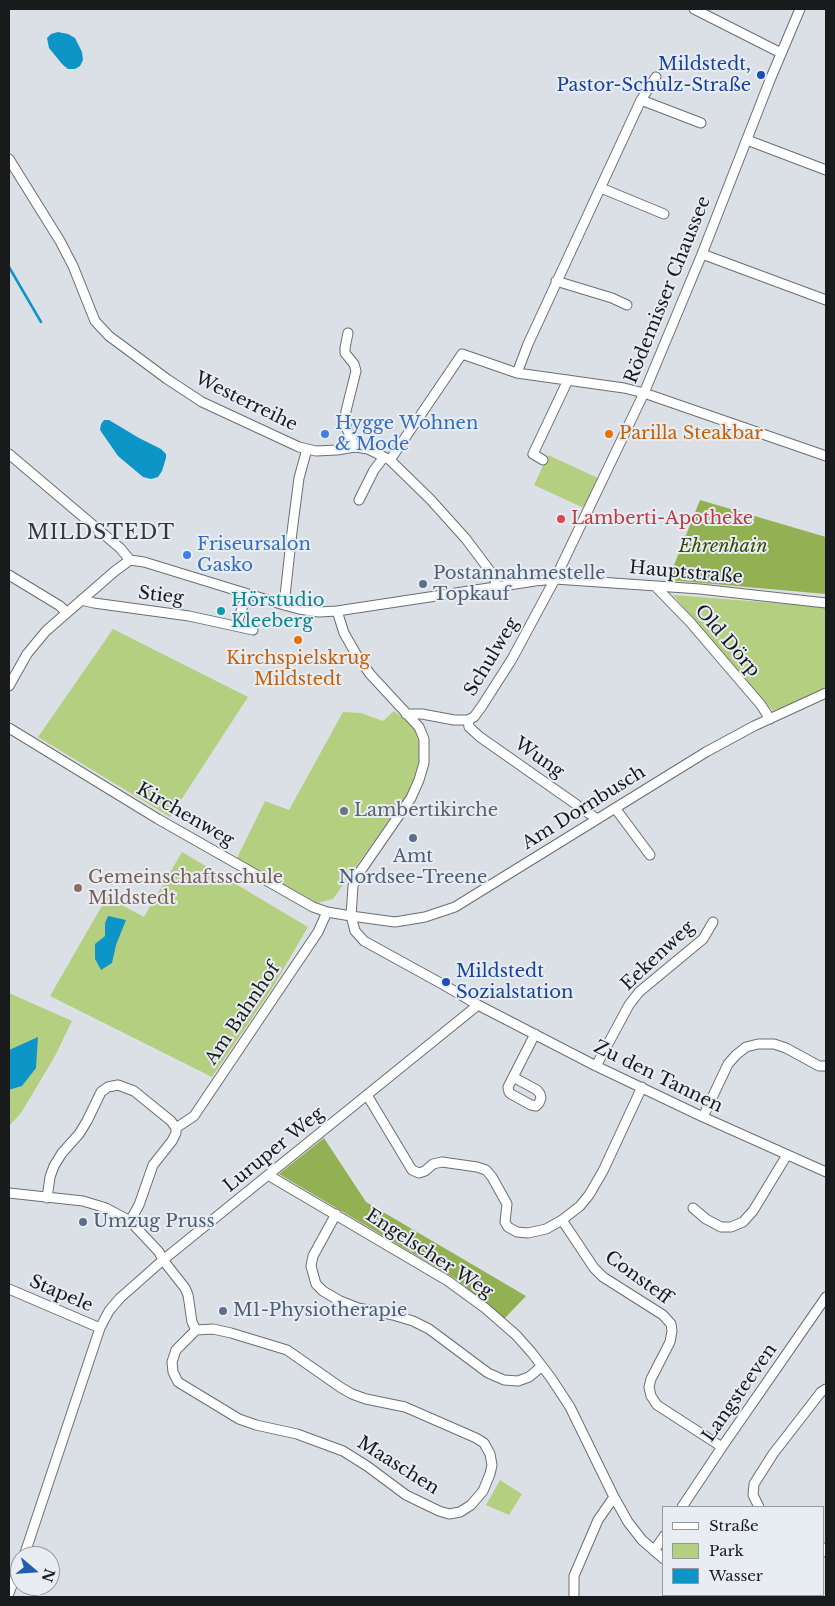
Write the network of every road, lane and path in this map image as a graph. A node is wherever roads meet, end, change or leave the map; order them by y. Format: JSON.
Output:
{"nodes":[{"id":1,"x":694,"y":9,"type":"edge"},
{"id":2,"x":800,"y":9,"type":"edge"},
{"id":3,"x":781,"y":53,"type":"junction"},
{"id":4,"x":656,"y":77,"type":"dead end"},
{"id":5,"x":641,"y":100,"type":"junction"},
{"id":6,"x":701,"y":124,"type":"dead end"},
{"id":7,"x":747,"y":140,"type":"junction"},
{"id":8,"x":9,"y":159,"type":"edge"},
{"id":9,"x":826,"y":170,"type":"edge"},
{"id":10,"x":601,"y":188,"type":"junction"},
{"id":11,"x":664,"y":214,"type":"dead end"},
{"id":12,"x":702,"y":254,"type":"junction"},
{"id":13,"x":556,"y":281,"type":"junction"},
{"id":14,"x":826,"y":300,"type":"edge"},
{"id":15,"x":627,"y":305,"type":"dead end"},
{"id":16,"x":348,"y":333,"type":"dead end"},
{"id":17,"x":518,"y":373,"type":"junction"},
{"id":18,"x":568,"y":380,"type":"junction"},
{"id":19,"x":644,"y":392,"type":"junction"},
{"id":20,"x":355,"y":447,"type":"junction"},
{"id":21,"x":307,"y":449,"type":"junction"},
{"id":22,"x":9,"y":454,"type":"edge"},
{"id":23,"x":826,"y":456,"type":"edge"},
{"id":24,"x":387,"y":458,"type":"junction"},
{"id":25,"x":543,"y":460,"type":"dead end"},
{"id":26,"x":359,"y":500,"type":"dead end"},
{"id":27,"x":130,"y":560,"type":"junction"},
{"id":28,"x":9,"y":575,"type":"edge"},
{"id":29,"x":556,"y":579,"type":"junction"},
{"id":30,"x":497,"y":586,"type":"junction"},
{"id":31,"x":656,"y":587,"type":"junction"},
{"id":32,"x":247,"y":594,"type":"junction"},
{"id":33,"x":81,"y":600,"type":"junction"},
{"id":34,"x":826,"y":603,"type":"edge"},
{"id":35,"x":284,"y":605,"type":"junction"},
{"id":36,"x":337,"y":611,"type":"junction"},
{"id":37,"x":66,"y":612,"type":"junction"},
{"id":38,"x":236,"y":626,"type":"junction"},
{"id":39,"x":253,"y":630,"type":"dead end"},
{"id":40,"x":9,"y":686,"type":"edge"},
{"id":41,"x":826,"y":694,"type":"edge"},
{"id":42,"x":406,"y":714,"type":"junction"},
{"id":43,"x":770,"y":719,"type":"junction"},
{"id":44,"x":468,"y":720,"type":"junction"},
{"id":45,"x":9,"y":728,"type":"edge"},
{"id":46,"x":615,"y":808,"type":"junction"},
{"id":47,"x":597,"y":818,"type":"junction"},
{"id":48,"x":650,"y":855,"type":"dead end"},
{"id":49,"x":327,"y":912,"type":"junction"},
{"id":50,"x":351,"y":916,"type":"junction"},
{"id":51,"x":713,"y":922,"type":"dead end"},
{"id":52,"x":478,"y":1005,"type":"junction"},
{"id":53,"x":535,"y":1034,"type":"junction"},
{"id":54,"x":596,"y":1066,"type":"junction"},
{"id":55,"x":826,"y":1066,"type":"edge"},
{"id":56,"x":513,"y":1077,"type":"dead end"},
{"id":57,"x":642,"y":1087,"type":"junction"},
{"id":58,"x":367,"y":1095,"type":"junction"},
{"id":59,"x":703,"y":1117,"type":"junction"},
{"id":60,"x":176,"y":1128,"type":"junction"},
{"id":61,"x":787,"y":1155,"type":"junction"},
{"id":62,"x":826,"y":1172,"type":"edge"},
{"id":63,"x":268,"y":1174,"type":"junction"},
{"id":64,"x":9,"y":1193,"type":"edge"},
{"id":65,"x":47,"y":1198,"type":"junction"},
{"id":66,"x":693,"y":1208,"type":"dead end"},
{"id":67,"x":336,"y":1214,"type":"junction"},
{"id":68,"x":562,"y":1220,"type":"junction"},
{"id":69,"x":130,"y":1221,"type":"junction"},
{"id":70,"x":163,"y":1260,"type":"junction"},
{"id":71,"x":9,"y":1289,"type":"edge"},
{"id":72,"x":826,"y":1297,"type":"edge"},
{"id":73,"x":100,"y":1328,"type":"junction"},
{"id":74,"x":196,"y":1330,"type":"junction"},
{"id":75,"x":542,"y":1366,"type":"junction"},
{"id":76,"x":826,"y":1389,"type":"edge"},
{"id":77,"x":722,"y":1447,"type":"junction"},
{"id":78,"x":614,"y":1497,"type":"junction"},
{"id":79,"x":683,"y":1506,"type":"edge"},
{"id":80,"x":758,"y":1506,"type":"edge"},
{"id":81,"x":662,"y":1539,"type":"edge"},
{"id":82,"x":27,"y":1546,"type":"edge"},
{"id":83,"x":654,"y":1551,"type":"junction"},
{"id":84,"x":662,"y":1557,"type":"edge"},
{"id":85,"x":574,"y":1597,"type":"edge"}],
"edges":[{"from":1,"to":3,"type":"street"},
{"from":2,"to":3,"type":"street","name":"Rödemisser Chaussee"},
{"from":3,"to":7,"type":"street","name":"Rödemisser Chaussee"},
{"from":4,"to":5,"type":"street"},
{"from":5,"to":6,"type":"street"},
{"from":5,"to":10,"type":"street"},
{"from":7,"to":9,"type":"street"},
{"from":7,"to":12,"type":"street","name":"Rödemisser Chaussee"},
{"from":8,"to":21,"type":"street","name":"Westerreihe"},
{"from":10,"to":11,"type":"street"},
{"from":10,"to":13,"type":"street"},
{"from":12,"to":14,"type":"street"},
{"from":12,"to":19,"type":"street","name":"Rödemisser Chaussee"},
{"from":13,"to":15,"type":"street"},
{"from":13,"to":17,"type":"street"},
{"from":16,"to":20,"type":"street"},
{"from":17,"to":18,"type":"street"},
{"from":17,"to":24,"type":"street"},
{"from":18,"to":19,"type":"street"},
{"from":18,"to":25,"type":"street"},
{"from":19,"to":23,"type":"street"},
{"from":19,"to":29,"type":"street","name":"Rödemisser Chaussee"},
{"from":20,"to":21,"type":"street","name":"Westerreihe"},
{"from":20,"to":24,"type":"street","name":"Westerreihe"},
{"from":21,"to":35,"type":"street"},
{"from":22,"to":27,"type":"street"},
{"from":24,"to":26,"type":"street"},
{"from":24,"to":30,"type":"street","name":"Westerreihe"},
{"from":27,"to":32,"type":"street","name":"Hauptstraße"},
{"from":27,"to":33,"type":"street"},
{"from":28,"to":37,"type":"street"},
{"from":29,"to":30,"type":"street","name":"Hauptstraße"},
{"from":29,"to":31,"type":"street","name":"Hauptstraße"},
{"from":29,"to":44,"type":"street","name":"Schulweg"},
{"from":30,"to":36,"type":"street","name":"Hauptstraße"},
{"from":31,"to":34,"type":"street","name":"Hauptstraße"},
{"from":31,"to":43,"type":"street","name":"Old Dörp"},
{"from":32,"to":35,"type":"street","name":"Hauptstraße"},
{"from":32,"to":38,"type":"street"},
{"from":33,"to":37,"type":"street"},
{"from":33,"to":38,"type":"street","name":"Stieg"},
{"from":35,"to":36,"type":"street","name":"Hauptstraße"},
{"from":36,"to":42,"type":"street"},
{"from":37,"to":40,"type":"street"},
{"from":38,"to":39,"type":"street","name":"Stieg"},
{"from":41,"to":43,"type":"street","name":"Am Dornbusch"},
{"from":42,"to":44,"type":"street","name":"Schulweg"},
{"from":42,"to":50,"type":"street"},
{"from":43,"to":46,"type":"street","name":"Am Dornbusch"},
{"from":44,"to":47,"type":"street","name":"Wung"},
{"from":45,"to":49,"type":"street","name":"Kirchenweg"},
{"from":46,"to":47,"type":"street","name":"Am Dornbusch"},
{"from":46,"to":48,"type":"street"},
{"from":47,"to":50,"type":"street","name":"Am Dornbusch"},
{"from":49,"to":50,"type":"street","name":"Kirchenweg"},
{"from":49,"to":60,"type":"street","name":"Am Bahnhof"},
{"from":50,"to":52,"type":"street"},
{"from":51,"to":54,"type":"street","name":"Eekenweg"},
{"from":52,"to":53,"type":"street","name":"Zu den Tannen"},
{"from":52,"to":58,"type":"street","name":"Luruper Weg"},
{"from":53,"to":54,"type":"street","name":"Zu den Tannen"},
{"from":53,"to":56,"type":"street"},
{"from":54,"to":57,"type":"street","name":"Zu den Tannen"},
{"from":55,"to":59,"type":"street"},
{"from":57,"to":59,"type":"street","name":"Zu den Tannen"},
{"from":57,"to":68,"type":"street"},
{"from":58,"to":63,"type":"street","name":"Luruper Weg"},
{"from":58,"to":68,"type":"street"},
{"from":59,"to":61,"type":"street","name":"Zu den Tannen"},
{"from":60,"to":65,"type":"street"},
{"from":60,"to":69,"type":"street"},
{"from":61,"to":62,"type":"street","name":"Zu den Tannen"},
{"from":61,"to":66,"type":"street"},
{"from":63,"to":67,"type":"street","name":"Engelscher Weg"},
{"from":63,"to":70,"type":"street","name":"Luruper Weg"},
{"from":64,"to":65,"type":"street"},
{"from":65,"to":69,"type":"street"},
{"from":67,"to":75,"type":"street","name":"Engelscher Weg"},
{"from":67,"to":75,"type":"street"},
{"from":68,"to":77,"type":"street","name":"Consteff"},
{"from":69,"to":70,"type":"street"},
{"from":70,"to":73,"type":"street","name":"Luruper Weg"},
{"from":70,"to":74,"type":"street"},
{"from":71,"to":73,"type":"street","name":"Stapele"},
{"from":72,"to":77,"type":"street","name":"Langsteeven"},
{"from":73,"to":82,"type":"street","name":"Luruper Weg"},
{"from":74,"to":74,"type":"street","name":"Maaschen"},
{"from":75,"to":78,"type":"street","name":"Engelscher Weg"},
{"from":76,"to":80,"type":"street"},
{"from":77,"to":79,"type":"street","name":"Langsteeven"},
{"from":78,"to":83,"type":"street","name":"Engelscher Weg"},
{"from":78,"to":85,"type":"street"},
{"from":81,"to":83,"type":"street"},
{"from":83,"to":84,"type":"street","name":"Engelscher Weg"}]}
